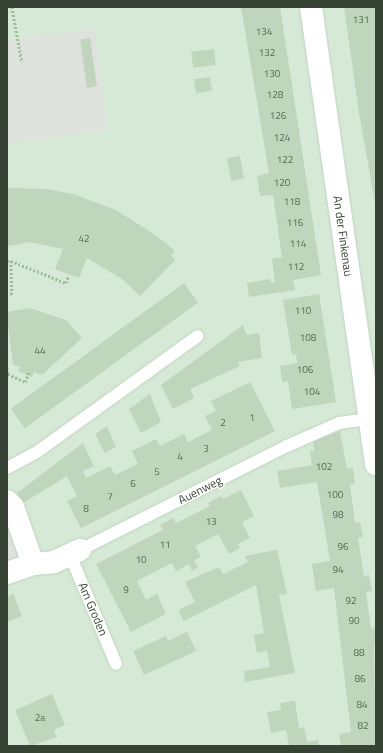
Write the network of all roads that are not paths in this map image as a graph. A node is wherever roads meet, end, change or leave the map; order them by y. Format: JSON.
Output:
{"nodes":[{"id":1,"x":311,"y":7,"type":"edge"},
{"id":2,"x":198,"y":336,"type":"dead end"},
{"id":3,"x":369,"y":419,"type":"junction"},
{"id":4,"x":376,"y":464,"type":"edge"},
{"id":5,"x":7,"y":468,"type":"edge"},
{"id":6,"x":7,"y":501,"type":"edge"},
{"id":7,"x":75,"y":553,"type":"junction"},
{"id":8,"x":33,"y":564,"type":"junction"},
{"id":9,"x":7,"y":573,"type":"edge"},
{"id":10,"x":116,"y":664,"type":"dead end"}],
"edges":[{"from":1,"to":3,"type":"street","name":"An der Finkenau"},
{"from":2,"to":5,"type":"lane"},
{"from":3,"to":4,"type":"street","name":"An der Finkenau"},
{"from":3,"to":7,"type":"lane","name":"Auenweg"},
{"from":6,"to":8,"type":"street"},
{"from":7,"to":8,"type":"street","name":"Auenweg"},
{"from":7,"to":10,"type":"lane","name":"Am Groden"},
{"from":8,"to":9,"type":"street","name":"Auenweg"}]}
